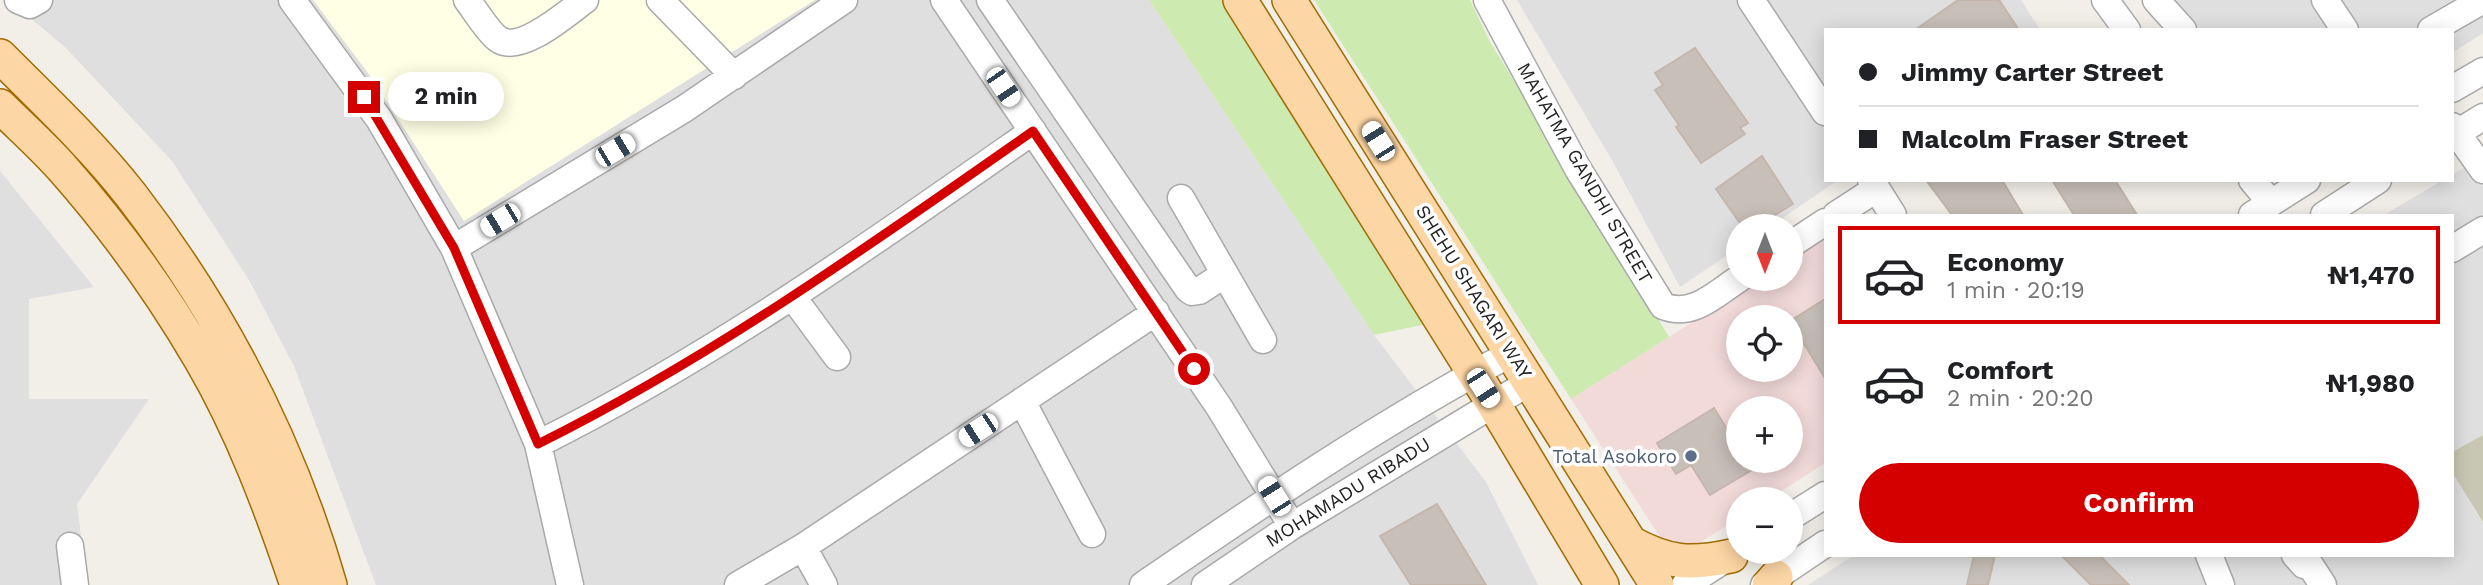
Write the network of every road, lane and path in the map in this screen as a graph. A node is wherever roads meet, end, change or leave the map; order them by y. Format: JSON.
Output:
{"nodes":[{"id":1,"x":18,"y":0,"type":"edge"},
{"id":2,"x":39,"y":0,"type":"edge"},
{"id":3,"x":292,"y":0,"type":"edge"},
{"id":4,"x":467,"y":0,"type":"edge"},
{"id":5,"x":584,"y":0,"type":"edge"},
{"id":6,"x":660,"y":0,"type":"edge"},
{"id":7,"x":844,"y":0,"type":"edge"},
{"id":8,"x":944,"y":0,"type":"edge"},
{"id":9,"x":990,"y":0,"type":"edge"},
{"id":10,"x":1240,"y":0,"type":"edge"},
{"id":11,"x":1289,"y":0,"type":"edge"},
{"id":12,"x":1487,"y":0,"type":"edge"},
{"id":13,"x":1751,"y":0,"type":"edge"},
{"id":14,"x":2105,"y":0,"type":"edge"},
{"id":15,"x":2156,"y":0,"type":"edge"},
{"id":16,"x":2325,"y":0,"type":"edge"},
{"id":17,"x":2483,"y":0,"type":"edge"},
{"id":18,"x":2126,"y":28,"type":"edge"},
{"id":19,"x":2181,"y":28,"type":"edge"},
{"id":20,"x":2344,"y":28,"type":"edge"},
{"id":21,"x":2434,"y":28,"type":"edge"},
{"id":22,"x":0,"y":56,"type":"edge"},
{"id":23,"x":2483,"y":71,"type":"edge"},
{"id":24,"x":734,"y":76,"type":"junction"},
{"id":25,"x":2454,"y":88,"type":"edge"},
{"id":26,"x":0,"y":106,"type":"edge"},
{"id":27,"x":1824,"y":110,"type":"edge"},
{"id":28,"x":2483,"y":117,"type":"edge"},
{"id":29,"x":1033,"y":131,"type":"junction"},
{"id":30,"x":2454,"y":131,"type":"edge"},
{"id":31,"x":2483,"y":170,"type":"edge"},
{"id":32,"x":2253,"y":182,"type":"edge"},
{"id":33,"x":2304,"y":182,"type":"edge"},
{"id":34,"x":2375,"y":182,"type":"edge"},
{"id":35,"x":1873,"y":185,"type":"edge"},
{"id":36,"x":1181,"y":198,"type":"dead end"},
{"id":37,"x":2262,"y":209,"type":"edge"},
{"id":38,"x":1837,"y":214,"type":"edge"},
{"id":39,"x":1892,"y":214,"type":"edge"},
{"id":40,"x":2326,"y":214,"type":"edge"},
{"id":41,"x":1824,"y":223,"type":"edge"},
{"id":42,"x":2483,"y":230,"type":"edge"},
{"id":43,"x":1803,"y":236,"type":"edge"},
{"id":44,"x":454,"y":248,"type":"junction"},
{"id":45,"x":2454,"y":248,"type":"edge"},
{"id":46,"x":1225,"y":274,"type":"junction"},
{"id":47,"x":1726,"y":287,"type":"edge"},
{"id":48,"x":792,"y":296,"type":"junction"},
{"id":49,"x":1156,"y":312,"type":"junction"},
{"id":50,"x":1263,"y":340,"type":"dead end"},
{"id":51,"x":1512,"y":353,"type":"junction"},
{"id":52,"x":836,"y":357,"type":"dead end"},
{"id":53,"x":1474,"y":373,"type":"junction"},
{"id":54,"x":1530,"y":382,"type":"junction"},
{"id":55,"x":1022,"y":401,"type":"junction"},
{"id":56,"x":1493,"y":403,"type":"junction"},
{"id":57,"x":538,"y":444,"type":"junction"},
{"id":58,"x":1274,"y":496,"type":"junction"},
{"id":59,"x":1824,"y":496,"type":"edge"},
{"id":60,"x":1803,"y":509,"type":"edge"},
{"id":61,"x":1292,"y":526,"type":"junction"},
{"id":62,"x":1093,"y":534,"type":"dead end"},
{"id":63,"x":1631,"y":543,"type":"junction"},
{"id":64,"x":1824,"y":545,"type":"edge"},
{"id":65,"x":70,"y":546,"type":"dead end"},
{"id":66,"x":803,"y":547,"type":"junction"},
{"id":67,"x":1726,"y":555,"type":"edge"},
{"id":68,"x":2210,"y":557,"type":"edge"},
{"id":69,"x":1726,"y":558,"type":"edge"},
{"id":70,"x":1770,"y":582,"type":"edge"},
{"id":71,"x":75,"y":585,"type":"edge"},
{"id":72,"x":297,"y":585,"type":"edge"},
{"id":73,"x":330,"y":585,"type":"edge"},
{"id":74,"x":570,"y":585,"type":"edge"},
{"id":75,"x":738,"y":585,"type":"edge"},
{"id":76,"x":824,"y":585,"type":"edge"},
{"id":77,"x":1143,"y":585,"type":"edge"},
{"id":78,"x":1205,"y":585,"type":"edge"},
{"id":79,"x":1602,"y":585,"type":"edge"},
{"id":80,"x":1657,"y":585,"type":"edge"},
{"id":81,"x":1685,"y":585,"type":"edge"},
{"id":82,"x":2221,"y":585,"type":"edge"}],
"edges":[{"from":1,"to":2,"type":"street"},
{"from":3,"to":44,"type":"street"},
{"from":4,"to":5,"type":"street"},
{"from":6,"to":24,"type":"street"},
{"from":7,"to":24,"type":"street"},
{"from":8,"to":29,"type":"street"},
{"from":9,"to":46,"type":"street"},
{"from":10,"to":53,"type":"main road"},
{"from":11,"to":51,"type":"main road","name":"SHEHU SHAGARI WAY"},
{"from":12,"to":47,"type":"street","name":"MAHATMA GANDHI STREET"},
{"from":13,"to":27,"type":"street"},
{"from":14,"to":18,"type":"street"},
{"from":15,"to":19,"type":"street"},
{"from":16,"to":20,"type":"street"},
{"from":17,"to":21,"type":"street"},
{"from":22,"to":73,"type":"main road"},
{"from":23,"to":25,"type":"street"},
{"from":24,"to":44,"type":"street"},
{"from":26,"to":72,"type":"main road"},
{"from":28,"to":30,"type":"street"},
{"from":29,"to":48,"type":"street"},
{"from":29,"to":49,"type":"street"},
{"from":30,"to":31,"type":"street"},
{"from":32,"to":37,"type":"street"},
{"from":33,"to":37,"type":"street"},
{"from":34,"to":40,"type":"street"},
{"from":35,"to":38,"type":"street"},
{"from":35,"to":39,"type":"street"},
{"from":36,"to":46,"type":"street"},
{"from":41,"to":43,"type":"street"},
{"from":42,"to":45,"type":"street"},
{"from":44,"to":57,"type":"street"},
{"from":46,"to":50,"type":"street"},
{"from":48,"to":52,"type":"street"},
{"from":48,"to":57,"type":"street"},
{"from":49,"to":55,"type":"street"},
{"from":49,"to":58,"type":"street"},
{"from":51,"to":53,"type":"street","name":"MOHAMADU RIBADU"},
{"from":51,"to":54,"type":"main road","name":"SHEHU SHAGARI WAY"},
{"from":53,"to":56,"type":"main road"},
{"from":53,"to":58,"type":"street","name":"MOHAMADU RIBADU"},
{"from":54,"to":56,"type":"street","name":"MOHAMADU RIBADU"},
{"from":54,"to":63,"type":"main road","name":"SHEHU SHAGARI WAY"},
{"from":55,"to":62,"type":"street"},
{"from":55,"to":66,"type":"street"},
{"from":56,"to":61,"type":"street","name":"MOHAMADU RIBADU"},
{"from":56,"to":79,"type":"main road"},
{"from":57,"to":74,"type":"street"},
{"from":58,"to":61,"type":"street"},
{"from":58,"to":77,"type":"street","name":"MOHAMADU RIBADU"},
{"from":59,"to":60,"type":"street"},
{"from":61,"to":78,"type":"street","name":"MOHAMADU RIBADU"},
{"from":63,"to":67,"type":"main road"},
{"from":63,"to":80,"type":"main road","name":"SHEHU SHAGARI WAY"},
{"from":64,"to":70,"type":"street"},
{"from":65,"to":71,"type":"street"},
{"from":66,"to":75,"type":"street"},
{"from":66,"to":76,"type":"street"},
{"from":68,"to":82,"type":"street"},
{"from":69,"to":81,"type":"street"}]}
